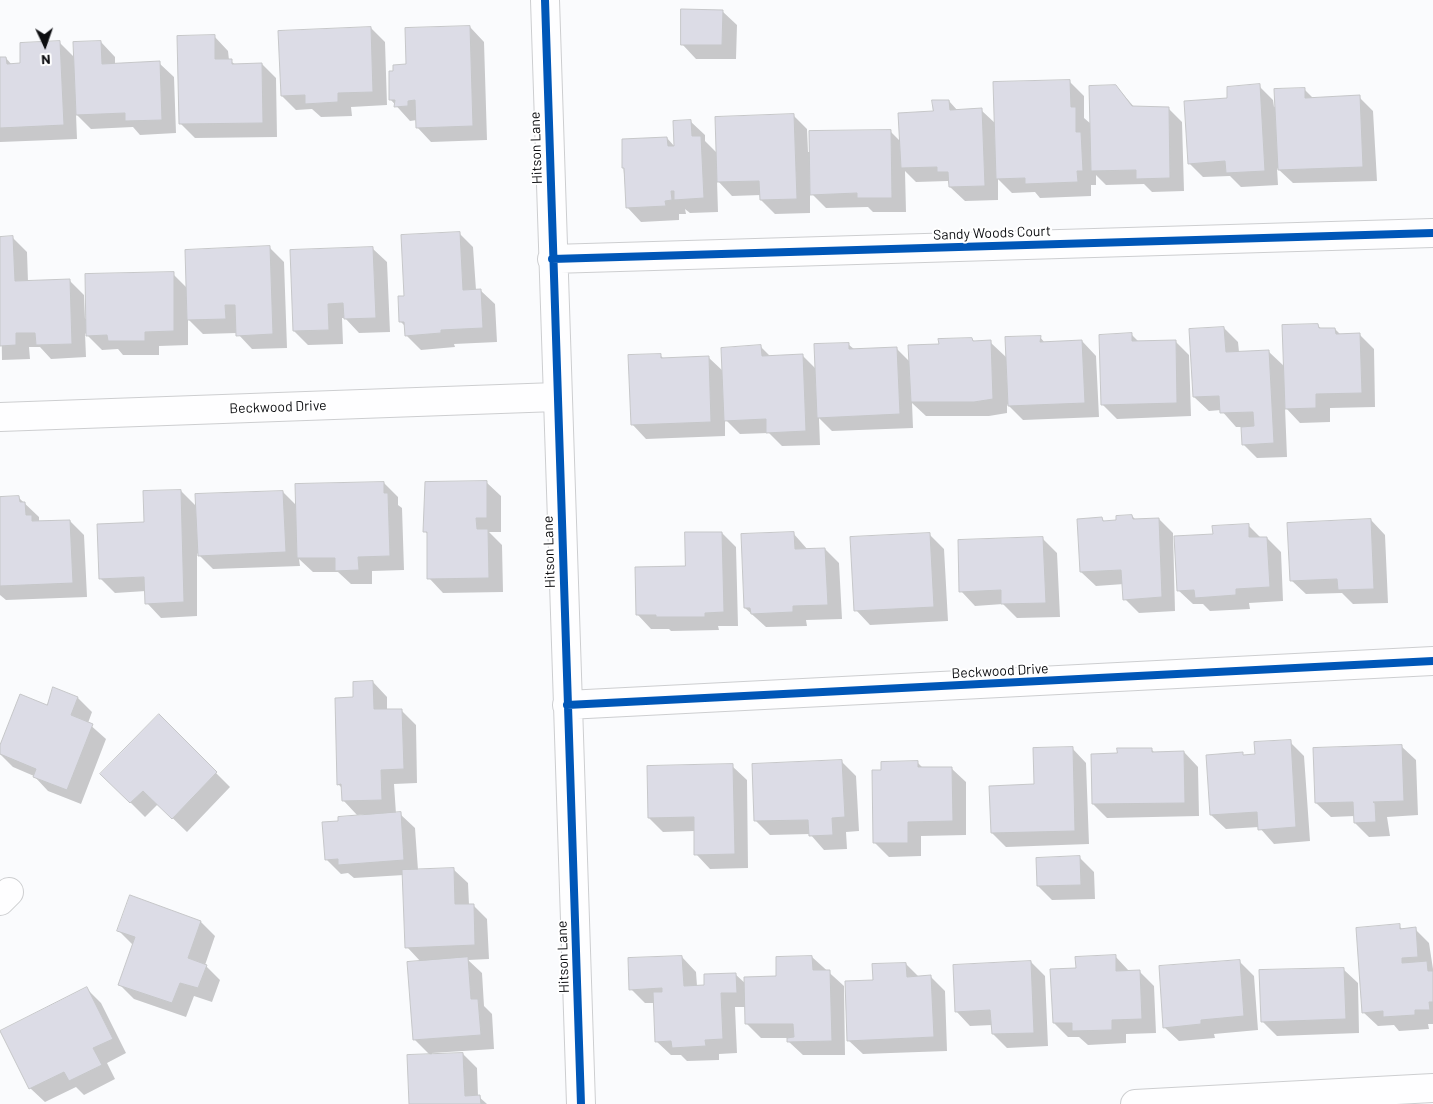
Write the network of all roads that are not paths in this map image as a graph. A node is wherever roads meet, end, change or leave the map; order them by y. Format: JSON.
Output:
{"nodes":[{"id":1,"x":545,"y":0,"type":"edge"},
{"id":2,"x":1433,"y":233,"type":"edge"},
{"id":3,"x":552,"y":259,"type":"junction"},
{"id":4,"x":556,"y":396,"type":"junction"},
{"id":5,"x":0,"y":418,"type":"edge"},
{"id":6,"x":1433,"y":661,"type":"edge"},
{"id":7,"x":567,"y":706,"type":"junction"},
{"id":8,"x":1433,"y":1088,"type":"edge"},
{"id":9,"x":581,"y":1104,"type":"edge"},
{"id":10,"x":1135,"y":1104,"type":"edge"}],
"edges":[{"from":1,"to":3,"type":"street","name":"Hitson Lane"},
{"from":2,"to":3,"type":"street","name":"Sandy Woods Court"},
{"from":3,"to":4,"type":"street","name":"Hitson Lane"},
{"from":4,"to":5,"type":"street","name":"Beckwood Drive"},
{"from":4,"to":7,"type":"street","name":"Hitson Lane"},
{"from":6,"to":7,"type":"street","name":"Beckwood Drive"},
{"from":7,"to":9,"type":"street","name":"Hitson Lane"},
{"from":8,"to":10,"type":"street"}]}
